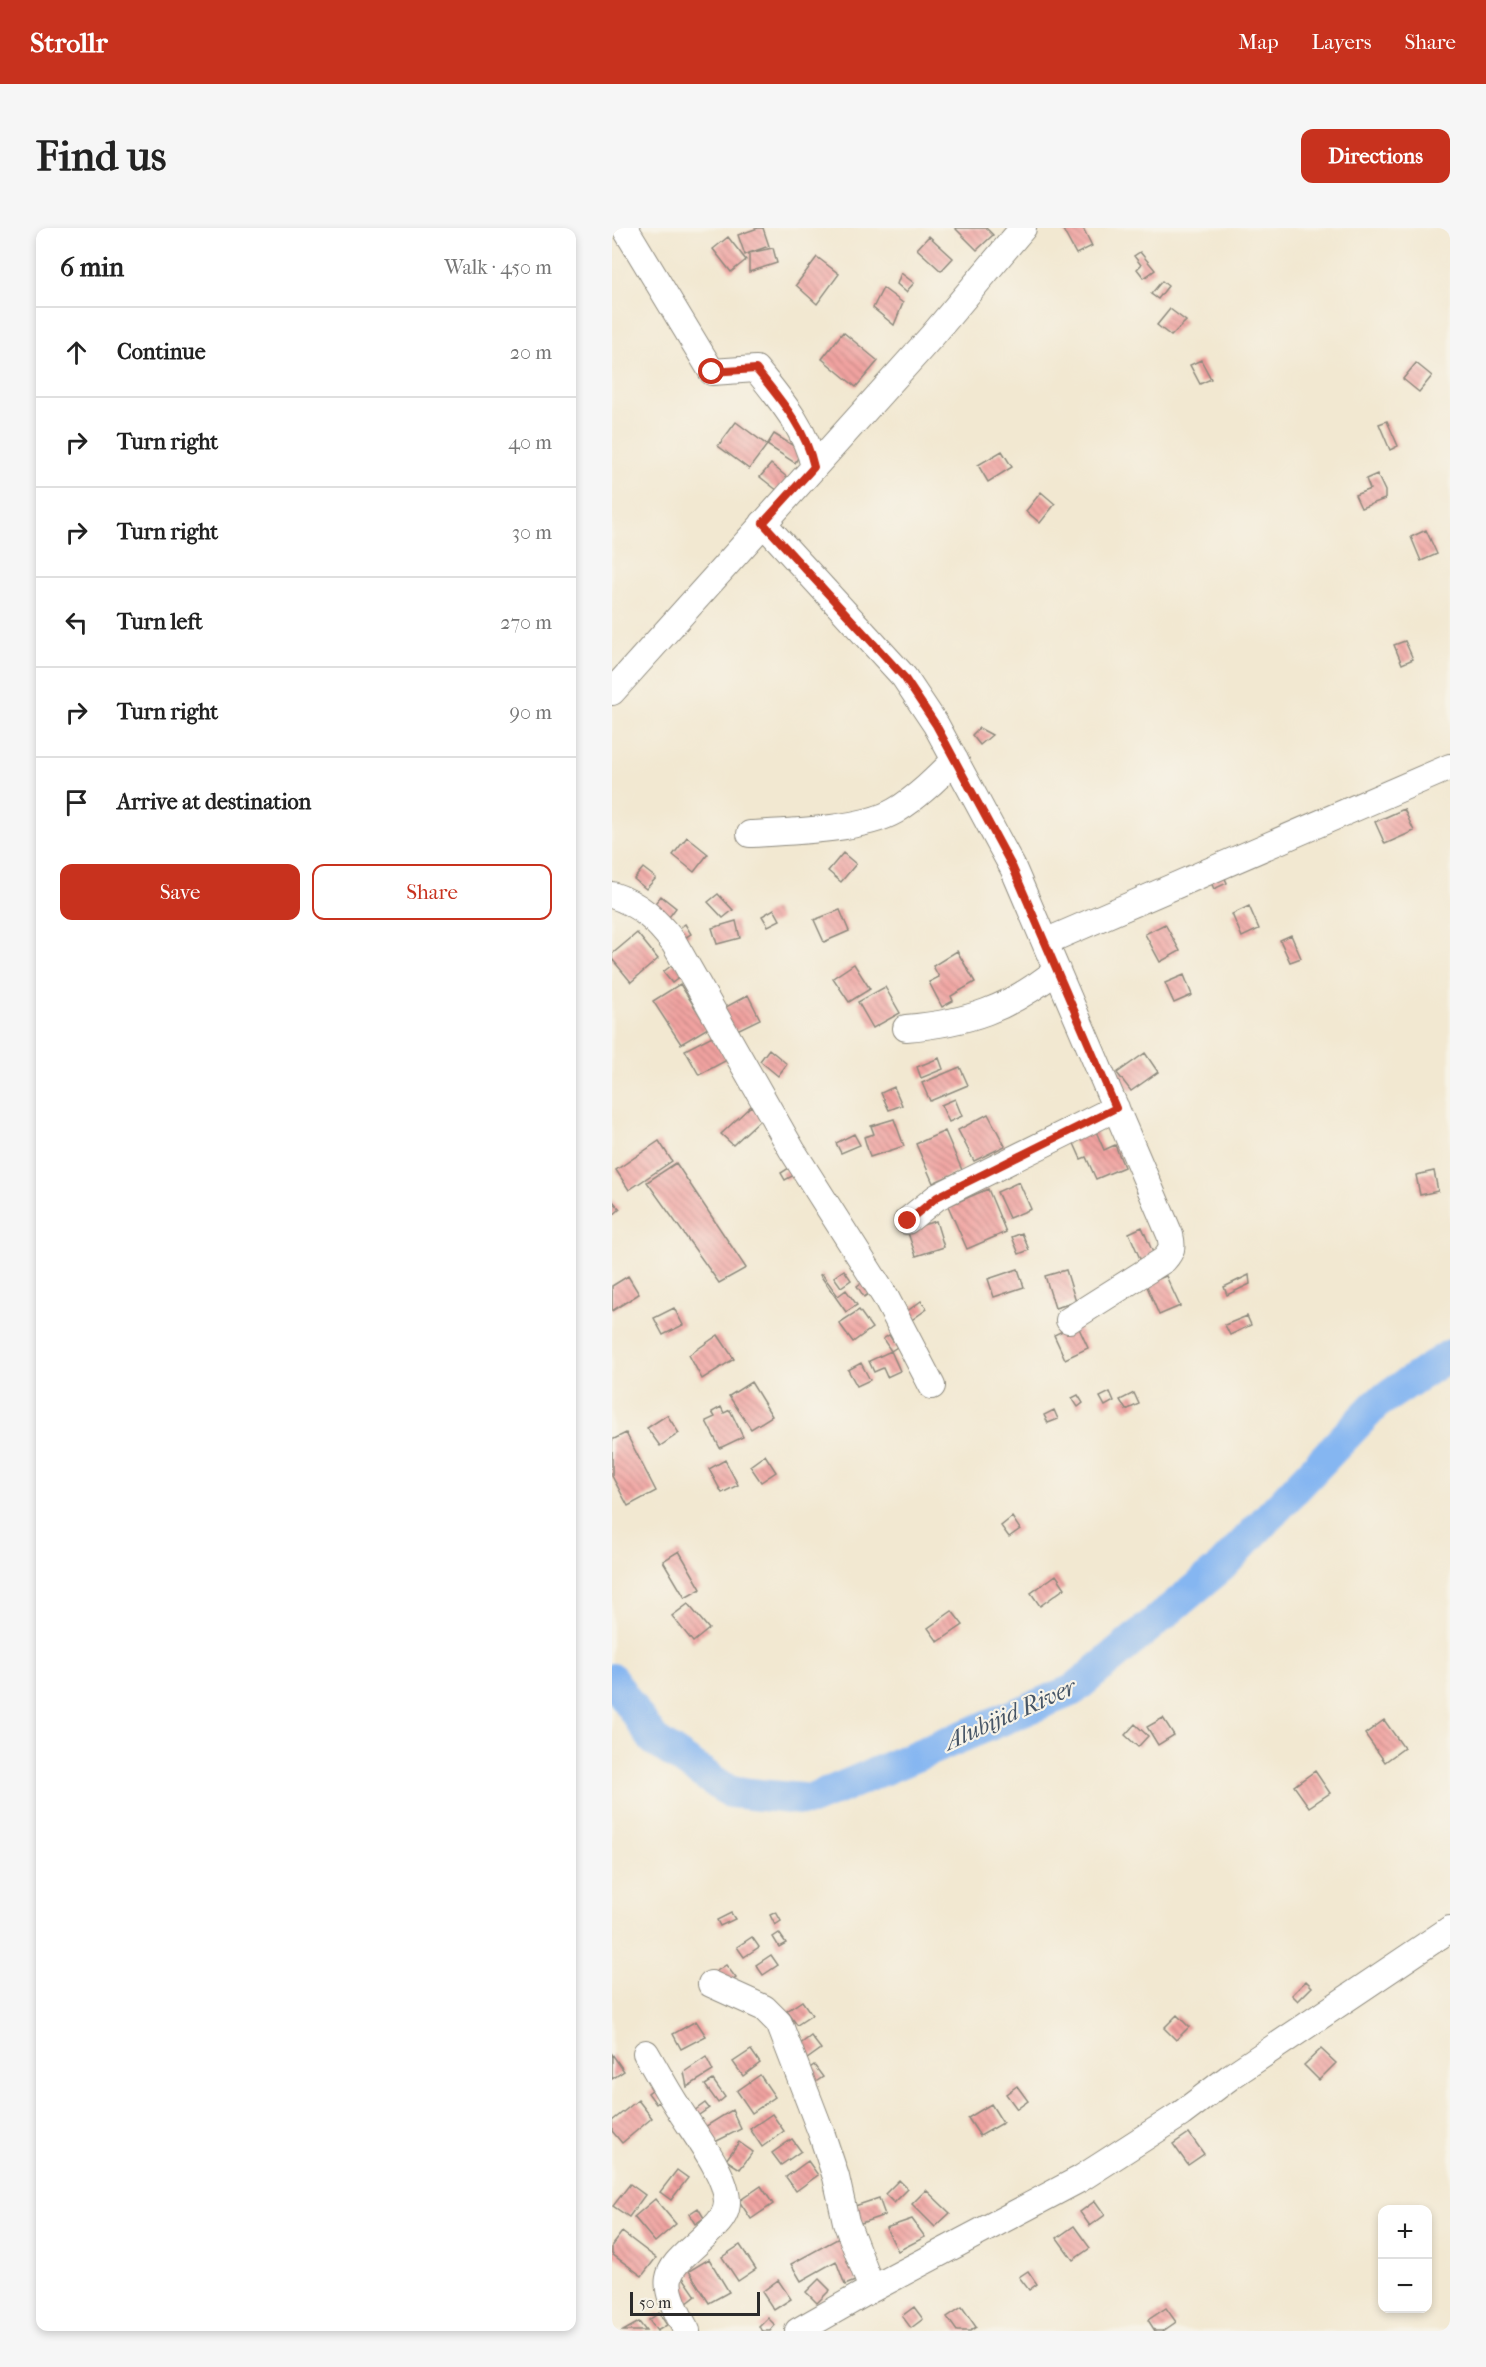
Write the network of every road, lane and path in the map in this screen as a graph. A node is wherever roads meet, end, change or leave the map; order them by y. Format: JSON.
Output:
{"nodes":[{"id":1,"x":625,"y":228,"type":"edge"},
{"id":2,"x":1023,"y":228,"type":"edge"},
{"id":3,"x":814,"y":467,"type":"junction"},
{"id":4,"x":763,"y":523,"type":"junction"},
{"id":5,"x":612,"y":692,"type":"edge"},
{"id":6,"x":954,"y":760,"type":"junction"},
{"id":7,"x":1450,"y":767,"type":"edge"},
{"id":8,"x":750,"y":834,"type":"dead end"},
{"id":9,"x":612,"y":895,"type":"edge"},
{"id":10,"x":1045,"y":942,"type":"junction"},
{"id":11,"x":1057,"y":970,"type":"junction"},
{"id":12,"x":906,"y":1028,"type":"dead end"},
{"id":13,"x":1116,"y":1108,"type":"junction"},
{"id":14,"x":908,"y":1221,"type":"dead end"},
{"id":15,"x":1069,"y":1320,"type":"dead end"},
{"id":16,"x":932,"y":1386,"type":"dead end"},
{"id":17,"x":1450,"y":1929,"type":"edge"},
{"id":18,"x":711,"y":1984,"type":"dead end"},
{"id":19,"x":646,"y":2053,"type":"dead end"},
{"id":20,"x":872,"y":2289,"type":"junction"},
{"id":21,"x":687,"y":2331,"type":"edge"},
{"id":22,"x":798,"y":2331,"type":"edge"}],
"edges":[{"from":1,"to":3,"type":"street"},
{"from":2,"to":3,"type":"street"},
{"from":3,"to":4,"type":"street"},
{"from":4,"to":5,"type":"street"},
{"from":4,"to":6,"type":"street"},
{"from":6,"to":8,"type":"street"},
{"from":6,"to":10,"type":"street"},
{"from":7,"to":10,"type":"street"},
{"from":9,"to":16,"type":"street"},
{"from":10,"to":11,"type":"street"},
{"from":11,"to":12,"type":"street"},
{"from":11,"to":13,"type":"street"},
{"from":13,"to":14,"type":"street"},
{"from":13,"to":15,"type":"street"},
{"from":17,"to":20,"type":"street"},
{"from":18,"to":20,"type":"street"},
{"from":19,"to":21,"type":"street"},
{"from":20,"to":22,"type":"street"}]}
